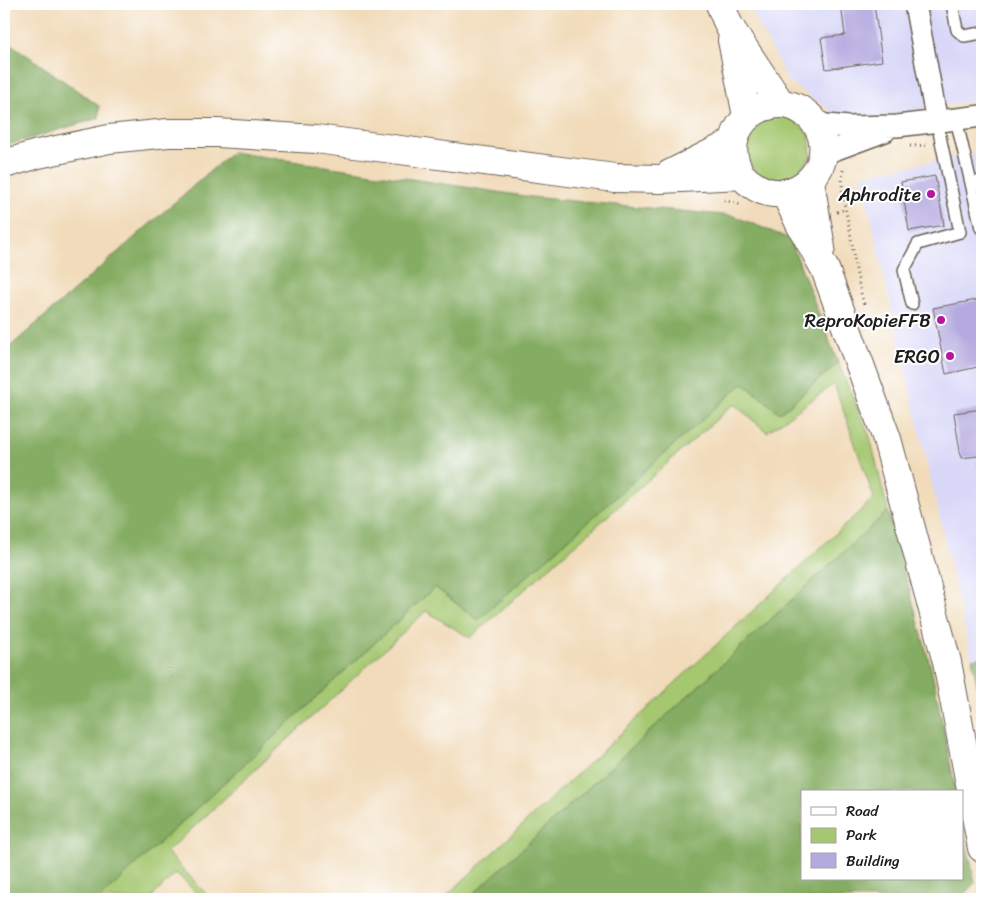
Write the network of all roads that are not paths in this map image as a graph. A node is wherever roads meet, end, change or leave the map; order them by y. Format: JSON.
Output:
{"nodes":[{"id":1,"x":915,"y":4,"type":"edge"},
{"id":2,"x":952,"y":4,"type":"edge"},
{"id":3,"x":724,"y":15,"type":"edge"},
{"id":4,"x":982,"y":33,"type":"edge"},
{"id":5,"x":781,"y":104,"type":"junction"},
{"id":6,"x":747,"y":116,"type":"junction"},
{"id":7,"x":982,"y":116,"type":"edge"},
{"id":8,"x":947,"y":120,"type":"junction"},
{"id":9,"x":816,"y":124,"type":"junction"},
{"id":10,"x":897,"y":126,"type":"junction"},
{"id":11,"x":734,"y":142,"type":"junction"},
{"id":12,"x":823,"y":154,"type":"junction"},
{"id":13,"x":4,"y":164,"type":"edge"},
{"id":14,"x":741,"y":175,"type":"junction"},
{"id":15,"x":660,"y":179,"type":"junction"},
{"id":16,"x":810,"y":180,"type":"junction"},
{"id":17,"x":977,"y":182,"type":"edge"},
{"id":18,"x":785,"y":193,"type":"junction"},
{"id":19,"x":982,"y":227,"type":"edge"},
{"id":20,"x":825,"y":269,"type":"junction"},
{"id":21,"x":912,"y":304,"type":"dead end"},
{"id":22,"x":982,"y":848,"type":"edge"}],
"edges":[{"from":1,"to":8,"type":"street"},
{"from":2,"to":4,"type":"lane"},
{"from":3,"to":5,"type":"main road"},
{"from":3,"to":6,"type":"main road"},
{"from":5,"to":6,"type":"main road"},
{"from":5,"to":9,"type":"main road"},
{"from":6,"to":11,"type":"main road"},
{"from":7,"to":8,"type":"street"},
{"from":8,"to":10,"type":"street"},
{"from":8,"to":17,"type":"lane"},
{"from":8,"to":21,"type":"lane"},
{"from":9,"to":10,"type":"street"},
{"from":9,"to":12,"type":"main road"},
{"from":10,"to":12,"type":"street"},
{"from":11,"to":14,"type":"main road"},
{"from":11,"to":15,"type":"main road"},
{"from":12,"to":16,"type":"main road"},
{"from":13,"to":15,"type":"main road"},
{"from":14,"to":15,"type":"main road"},
{"from":14,"to":18,"type":"main road"},
{"from":16,"to":18,"type":"main road"},
{"from":16,"to":20,"type":"main road"},
{"from":17,"to":19,"type":"lane"},
{"from":18,"to":20,"type":"main road"},
{"from":20,"to":22,"type":"main road"}]}
